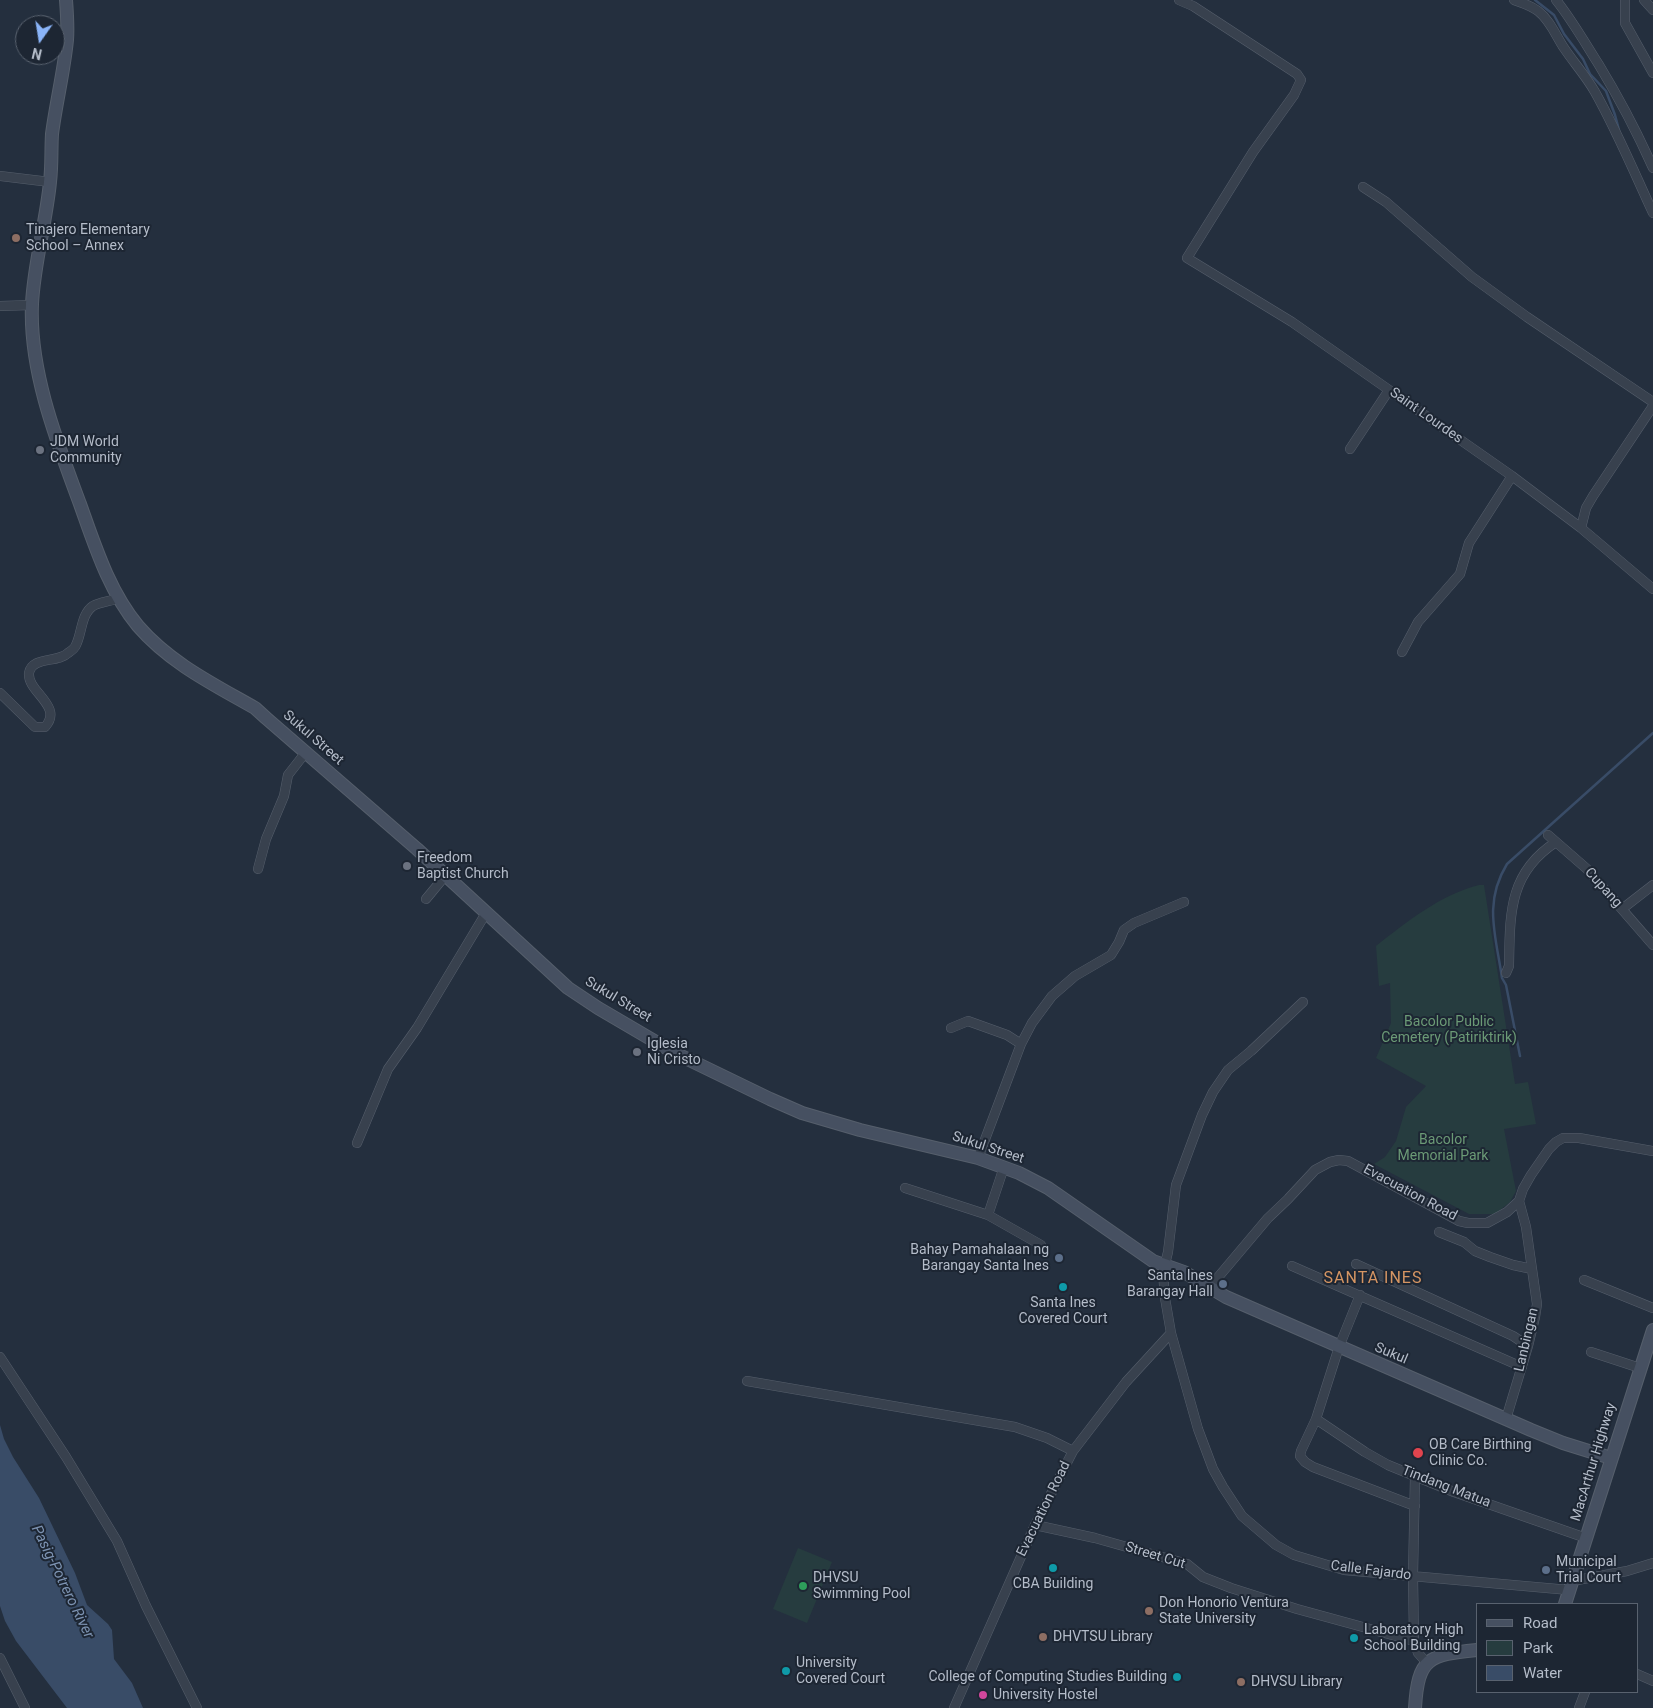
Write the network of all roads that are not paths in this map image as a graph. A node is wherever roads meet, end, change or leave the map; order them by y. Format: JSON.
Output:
{"nodes":[{"id":1,"x":66,"y":0,"type":"edge"},
{"id":2,"x":1179,"y":0,"type":"edge"},
{"id":3,"x":1514,"y":0,"type":"edge"},
{"id":4,"x":1556,"y":0,"type":"edge"},
{"id":5,"x":1626,"y":0,"type":"edge"},
{"id":6,"x":1644,"y":0,"type":"edge"},
{"id":7,"x":1653,"y":10,"type":"edge"},
{"id":8,"x":1653,"y":73,"type":"edge"},
{"id":9,"x":1653,"y":168,"type":"edge"},
{"id":10,"x":0,"y":176,"type":"edge"},
{"id":11,"x":50,"y":182,"type":"junction"},
{"id":12,"x":1363,"y":187,"type":"dead end"},
{"id":13,"x":1653,"y":213,"type":"edge"},
{"id":14,"x":32,"y":305,"type":"junction"},
{"id":15,"x":0,"y":306,"type":"edge"},
{"id":16,"x":1389,"y":390,"type":"junction"},
{"id":17,"x":1653,"y":402,"type":"edge"},
{"id":18,"x":1653,"y":406,"type":"edge"},
{"id":19,"x":1350,"y":449,"type":"dead end"},
{"id":20,"x":1512,"y":476,"type":"junction"},
{"id":21,"x":1581,"y":528,"type":"junction"},
{"id":22,"x":1653,"y":589,"type":"edge"},
{"id":23,"x":119,"y":598,"type":"junction"},
{"id":24,"x":1402,"y":652,"type":"dead end"},
{"id":25,"x":0,"y":693,"type":"edge"},
{"id":26,"x":306,"y":752,"type":"junction"},
{"id":27,"x":1548,"y":835,"type":"dead end"},
{"id":28,"x":1556,"y":842,"type":"junction"},
{"id":29,"x":258,"y":869,"type":"dead end"},
{"id":30,"x":445,"y":876,"type":"junction"},
{"id":31,"x":1653,"y":884,"type":"edge"},
{"id":32,"x":426,"y":899,"type":"dead end"},
{"id":33,"x":1184,"y":902,"type":"dead end"},
{"id":34,"x":1622,"y":909,"type":"junction"},
{"id":35,"x":486,"y":913,"type":"junction"},
{"id":36,"x":1653,"y":945,"type":"edge"},
{"id":37,"x":1506,"y":972,"type":"dead end"},
{"id":38,"x":1303,"y":1002,"type":"dead end"},
{"id":39,"x":951,"y":1028,"type":"dead end"},
{"id":40,"x":1020,"y":1044,"type":"junction"},
{"id":41,"x":357,"y":1143,"type":"dead end"},
{"id":42,"x":1653,"y":1151,"type":"edge"},
{"id":43,"x":978,"y":1158,"type":"junction"},
{"id":44,"x":1004,"y":1167,"type":"junction"},
{"id":45,"x":905,"y":1188,"type":"dead end"},
{"id":46,"x":1519,"y":1201,"type":"junction"},
{"id":47,"x":988,"y":1216,"type":"junction"},
{"id":48,"x":1439,"y":1232,"type":"dead end"},
{"id":49,"x":1041,"y":1245,"type":"dead end"},
{"id":50,"x":1356,"y":1264,"type":"dead end"},
{"id":51,"x":1165,"y":1266,"type":"junction"},
{"id":52,"x":1292,"y":1266,"type":"dead end"},
{"id":53,"x":1532,"y":1269,"type":"junction"},
{"id":54,"x":1584,"y":1280,"type":"dead end"},
{"id":55,"x":1209,"y":1288,"type":"junction"},
{"id":56,"x":1360,"y":1295,"type":"junction"},
{"id":57,"x":1653,"y":1308,"type":"edge"},
{"id":58,"x":1653,"y":1330,"type":"edge"},
{"id":59,"x":1171,"y":1333,"type":"junction"},
{"id":60,"x":1528,"y":1346,"type":"junction"},
{"id":61,"x":1339,"y":1348,"type":"junction"},
{"id":62,"x":1591,"y":1352,"type":"dead end"},
{"id":63,"x":0,"y":1357,"type":"edge"},
{"id":64,"x":1522,"y":1367,"type":"junction"},
{"id":65,"x":1640,"y":1368,"type":"junction"},
{"id":66,"x":747,"y":1381,"type":"dead end"},
{"id":67,"x":1316,"y":1419,"type":"junction"},
{"id":68,"x":1506,"y":1419,"type":"junction"},
{"id":69,"x":1073,"y":1451,"type":"junction"},
{"id":70,"x":1611,"y":1458,"type":"junction"},
{"id":71,"x":1415,"y":1476,"type":"junction"},
{"id":72,"x":1415,"y":1506,"type":"junction"},
{"id":73,"x":1035,"y":1525,"type":"junction"},
{"id":74,"x":1586,"y":1538,"type":"junction"},
{"id":75,"x":1653,"y":1563,"type":"edge"},
{"id":76,"x":1413,"y":1576,"type":"junction"},
{"id":77,"x":1571,"y":1586,"type":"junction"},
{"id":78,"x":1564,"y":1603,"type":"edge"},
{"id":79,"x":1414,"y":1641,"type":"junction"},
{"id":80,"x":1476,"y":1650,"type":"edge"},
{"id":81,"x":0,"y":1658,"type":"edge"},
{"id":82,"x":1427,"y":1663,"type":"junction"},
{"id":83,"x":1638,"y":1674,"type":"edge"},
{"id":84,"x":1653,"y":1681,"type":"edge"},
{"id":85,"x":1585,"y":1693,"type":"edge"},
{"id":86,"x":25,"y":1708,"type":"edge"},
{"id":87,"x":197,"y":1708,"type":"edge"},
{"id":88,"x":954,"y":1708,"type":"edge"},
{"id":89,"x":1415,"y":1708,"type":"edge"},
{"id":90,"x":1578,"y":1708,"type":"edge"}],
"edges":[{"from":1,"to":11,"type":"street","name":"Sukul Street"},
{"from":2,"to":16,"type":"street","name":"Saint Lourdes"},
{"from":3,"to":13,"type":"street"},
{"from":4,"to":9,"type":"street"},
{"from":5,"to":8,"type":"street"},
{"from":6,"to":7,"type":"street"},
{"from":10,"to":11,"type":"street"},
{"from":11,"to":14,"type":"street","name":"Sukul Street"},
{"from":12,"to":17,"type":"street"},
{"from":14,"to":15,"type":"street"},
{"from":14,"to":23,"type":"street","name":"Sukul Street"},
{"from":16,"to":19,"type":"street"},
{"from":16,"to":20,"type":"street","name":"Saint Lourdes"},
{"from":18,"to":21,"type":"street"},
{"from":20,"to":21,"type":"street","name":"Saint Lourdes"},
{"from":20,"to":24,"type":"street"},
{"from":21,"to":22,"type":"street","name":"Saint Lourdes"},
{"from":23,"to":25,"type":"street"},
{"from":23,"to":26,"type":"street","name":"Sukul Street"},
{"from":26,"to":29,"type":"street"},
{"from":26,"to":30,"type":"street","name":"Sukul Street"},
{"from":27,"to":28,"type":"street","name":"Cupang"},
{"from":28,"to":34,"type":"street","name":"Cupang"},
{"from":28,"to":37,"type":"street"},
{"from":30,"to":32,"type":"street"},
{"from":30,"to":35,"type":"street","name":"Sukul Street"},
{"from":31,"to":34,"type":"street"},
{"from":33,"to":40,"type":"street"},
{"from":34,"to":36,"type":"street","name":"Cupang"},
{"from":35,"to":41,"type":"street"},
{"from":35,"to":43,"type":"street","name":"Sukul Street"},
{"from":38,"to":51,"type":"street","name":"Calle Fajardo"},
{"from":39,"to":40,"type":"street"},
{"from":40,"to":43,"type":"street"},
{"from":42,"to":46,"type":"street","name":"Evacuation Road"},
{"from":43,"to":44,"type":"street","name":"Sukul Street"},
{"from":44,"to":47,"type":"street"},
{"from":44,"to":51,"type":"street","name":"Sukul Street"},
{"from":45,"to":47,"type":"street"},
{"from":46,"to":53,"type":"street","name":"Lanbingan"},
{"from":46,"to":55,"type":"street","name":"Evacuation Road"},
{"from":47,"to":49,"type":"street"},
{"from":48,"to":53,"type":"street"},
{"from":50,"to":60,"type":"street"},
{"from":51,"to":55,"type":"street","name":"Sukul"},
{"from":51,"to":59,"type":"street","name":"Calle Fajardo"},
{"from":52,"to":56,"type":"street"},
{"from":53,"to":60,"type":"street","name":"Lanbingan"},
{"from":54,"to":57,"type":"street"},
{"from":55,"to":61,"type":"street","name":"Sukul"},
{"from":56,"to":61,"type":"street"},
{"from":56,"to":64,"type":"street"},
{"from":58,"to":65,"type":"street","name":"MacArthur Highway"},
{"from":59,"to":69,"type":"street","name":"Evacuation Road"},
{"from":59,"to":76,"type":"street","name":"Calle Fajardo"},
{"from":60,"to":64,"type":"street","name":"Lanbingan"},
{"from":61,"to":67,"type":"street"},
{"from":61,"to":68,"type":"street","name":"Sukul"},
{"from":62,"to":65,"type":"street"},
{"from":63,"to":87,"type":"street"},
{"from":64,"to":68,"type":"street","name":"Lanbingan"},
{"from":65,"to":70,"type":"street","name":"MacArthur Highway"},
{"from":66,"to":69,"type":"street"},
{"from":67,"to":71,"type":"street","name":"Tindang Matua"},
{"from":67,"to":72,"type":"street"},
{"from":68,"to":70,"type":"street","name":"Sukul"},
{"from":69,"to":73,"type":"street","name":"Evacuation Road"},
{"from":70,"to":74,"type":"street","name":"MacArthur Highway"},
{"from":71,"to":72,"type":"street"},
{"from":71,"to":74,"type":"street","name":"Tindang Matua"},
{"from":72,"to":76,"type":"street"},
{"from":73,"to":79,"type":"street","name":"Street Cut"},
{"from":73,"to":88,"type":"street","name":"Evacuation Road"},
{"from":74,"to":77,"type":"street","name":"MacArthur Highway"},
{"from":75,"to":77,"type":"street","name":"Calle Fajardo"},
{"from":76,"to":77,"type":"street","name":"Calle Fajardo"},
{"from":76,"to":79,"type":"street"},
{"from":77,"to":78,"type":"street","name":"MacArthur Highway"},
{"from":79,"to":82,"type":"street"},
{"from":80,"to":82,"type":"street"},
{"from":81,"to":86,"type":"street"},
{"from":82,"to":89,"type":"street"},
{"from":83,"to":84,"type":"street"},
{"from":85,"to":90,"type":"street"}]}
